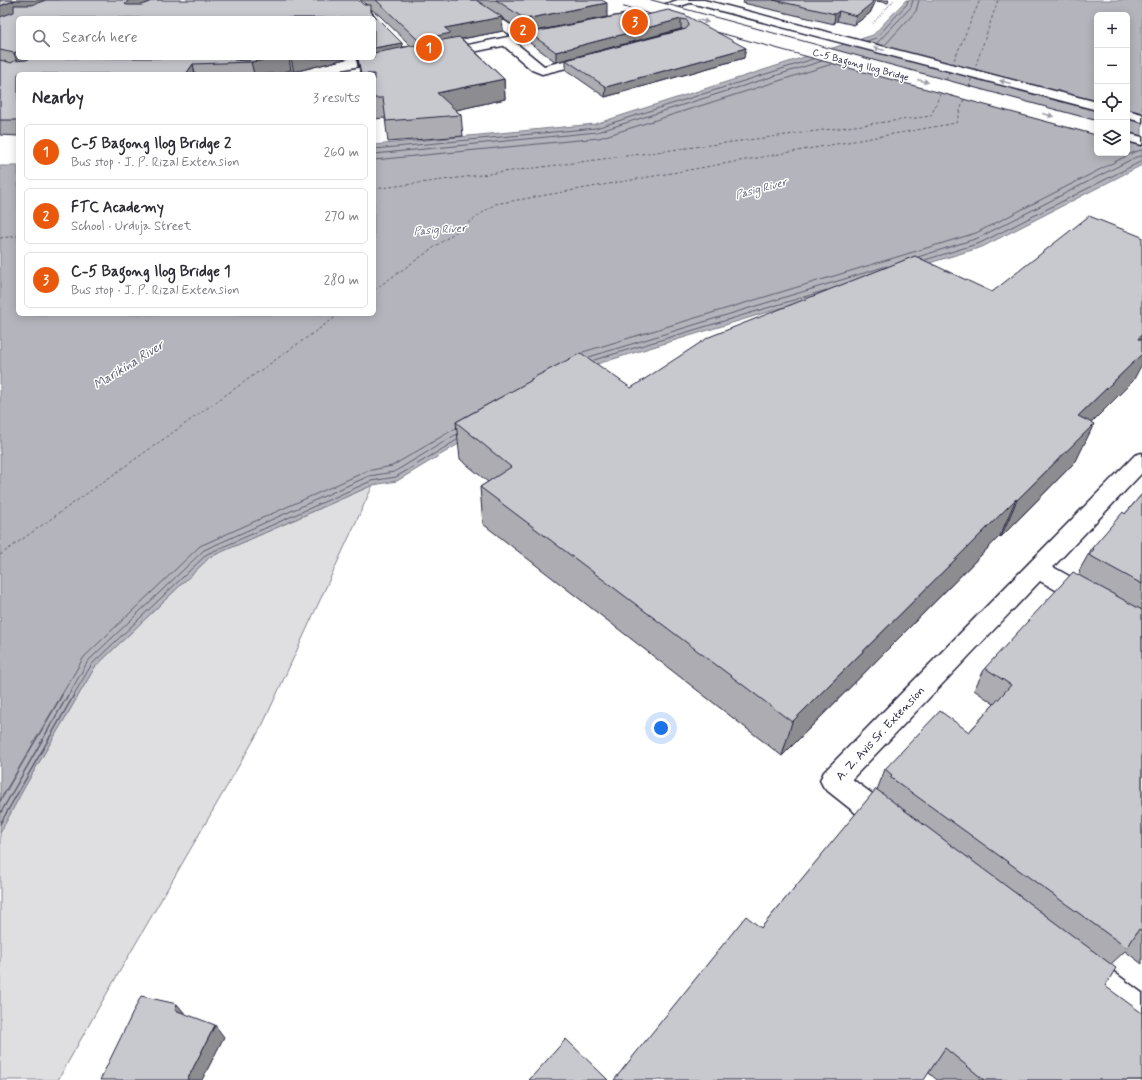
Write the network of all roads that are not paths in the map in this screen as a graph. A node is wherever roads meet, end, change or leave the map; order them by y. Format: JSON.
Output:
{"nodes":[{"id":1,"x":465,"y":0,"type":"edge"},
{"id":2,"x":625,"y":0,"type":"edge"},
{"id":3,"x":690,"y":0,"type":"edge"},
{"id":4,"x":587,"y":26,"type":"edge"},
{"id":5,"x":572,"y":29,"type":"edge"},
{"id":6,"x":524,"y":38,"type":"junction"},
{"id":7,"x":507,"y":42,"type":"junction"},
{"id":8,"x":604,"y":54,"type":"edge"},
{"id":9,"x":431,"y":57,"type":"edge"},
{"id":10,"x":401,"y":63,"type":"edge"},
{"id":11,"x":358,"y":72,"type":"edge"},
{"id":12,"x":1094,"y":105,"type":"edge"},
{"id":13,"x":1130,"y":115,"type":"edge"},
{"id":14,"x":1142,"y":118,"type":"edge"},
{"id":15,"x":1094,"y":127,"type":"edge"},
{"id":16,"x":1130,"y":138,"type":"edge"},
{"id":17,"x":1142,"y":141,"type":"edge"},
{"id":18,"x":1142,"y":460,"type":"edge"},
{"id":19,"x":1038,"y":569,"type":"junction"},
{"id":20,"x":1142,"y":628,"type":"edge"},
{"id":21,"x":910,"y":838,"type":"edge"},
{"id":22,"x":1059,"y":950,"type":"edge"},
{"id":23,"x":1142,"y":1012,"type":"edge"}],
"edges":[{"from":1,"to":6,"type":"main road"},
{"from":2,"to":15,"type":"main road","name":"C-5 Bagong Ilog Bridge","one_way":true,"bridge":true},
{"from":3,"to":4,"type":"main road"},
{"from":12,"to":3,"type":"main road","name":"C-5 Bagong Ilog Bridge","one_way":true},
{"from":5,"to":6,"type":"main road"},
{"from":6,"to":7,"type":"main road"},
{"from":7,"to":8,"type":"main road"},
{"from":7,"to":9,"type":"main road"},
{"from":10,"to":11,"type":"main road"},
{"from":13,"to":14,"type":"main road"},
{"from":16,"to":17,"type":"main road"},
{"from":18,"to":19,"type":"main road","name":"A. Z. Avis Sr. Extension"},
{"from":19,"to":20,"type":"main road"},
{"from":19,"to":21,"type":"main road","name":"A. Z. Avis Sr. Extension"},
{"from":22,"to":23,"type":"main road"}]}
